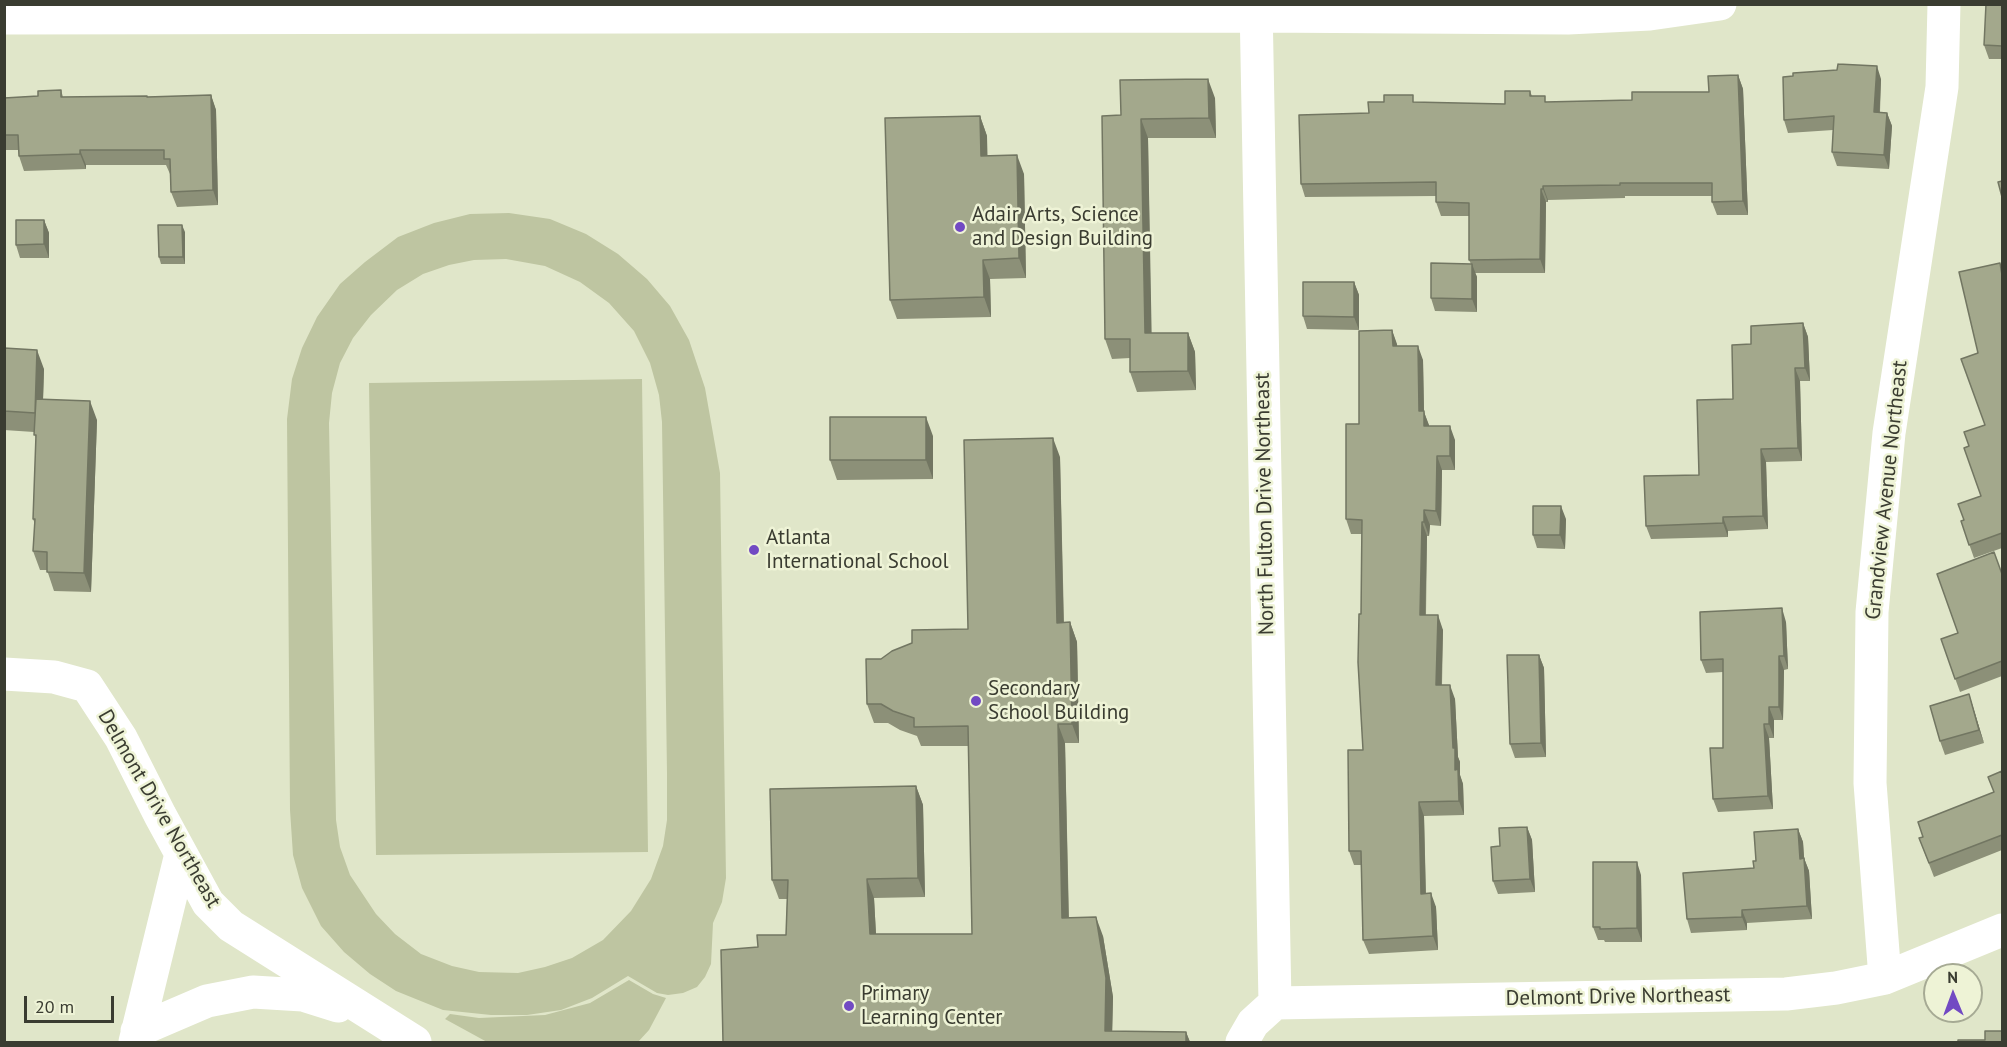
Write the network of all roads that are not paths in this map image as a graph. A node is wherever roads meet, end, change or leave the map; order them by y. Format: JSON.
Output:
{"nodes":[{"id":1,"x":1720,"y":4,"type":"edge"},
{"id":2,"x":1944,"y":4,"type":"edge"},
{"id":3,"x":1256,"y":10,"type":"edge"},
{"id":4,"x":4,"y":18,"type":"edge"},
{"id":5,"x":4,"y":674,"type":"edge"},
{"id":6,"x":182,"y":854,"type":"junction"},
{"id":7,"x":2002,"y":930,"type":"edge"},
{"id":8,"x":1884,"y":978,"type":"junction"},
{"id":9,"x":1275,"y":1003,"type":"junction"},
{"id":10,"x":366,"y":1012,"type":"junction"},
{"id":11,"x":136,"y":1037,"type":"edge"},
{"id":12,"x":415,"y":1042,"type":"edge"},
{"id":13,"x":1242,"y":1042,"type":"edge"}],
"edges":[{"from":1,"to":3,"type":"street"},
{"from":2,"to":8,"type":"street","name":"Grandview Avenue Northeast"},
{"from":3,"to":4,"type":"street"},
{"from":3,"to":9,"type":"street","name":"North Fulton Drive Northeast"},
{"from":5,"to":6,"type":"street","name":"Delmont Drive Northeast"},
{"from":6,"to":10,"type":"street","name":"Delmont Drive Northeast"},
{"from":6,"to":11,"type":"street"},
{"from":7,"to":8,"type":"street","name":"Delmont Drive Northeast"},
{"from":8,"to":9,"type":"street","name":"Delmont Drive Northeast"},
{"from":9,"to":13,"type":"street"},
{"from":10,"to":11,"type":"street","name":"Delmont Drive Northeast"},
{"from":10,"to":12,"type":"street","name":"Delmont Drive Northeast"}]}
